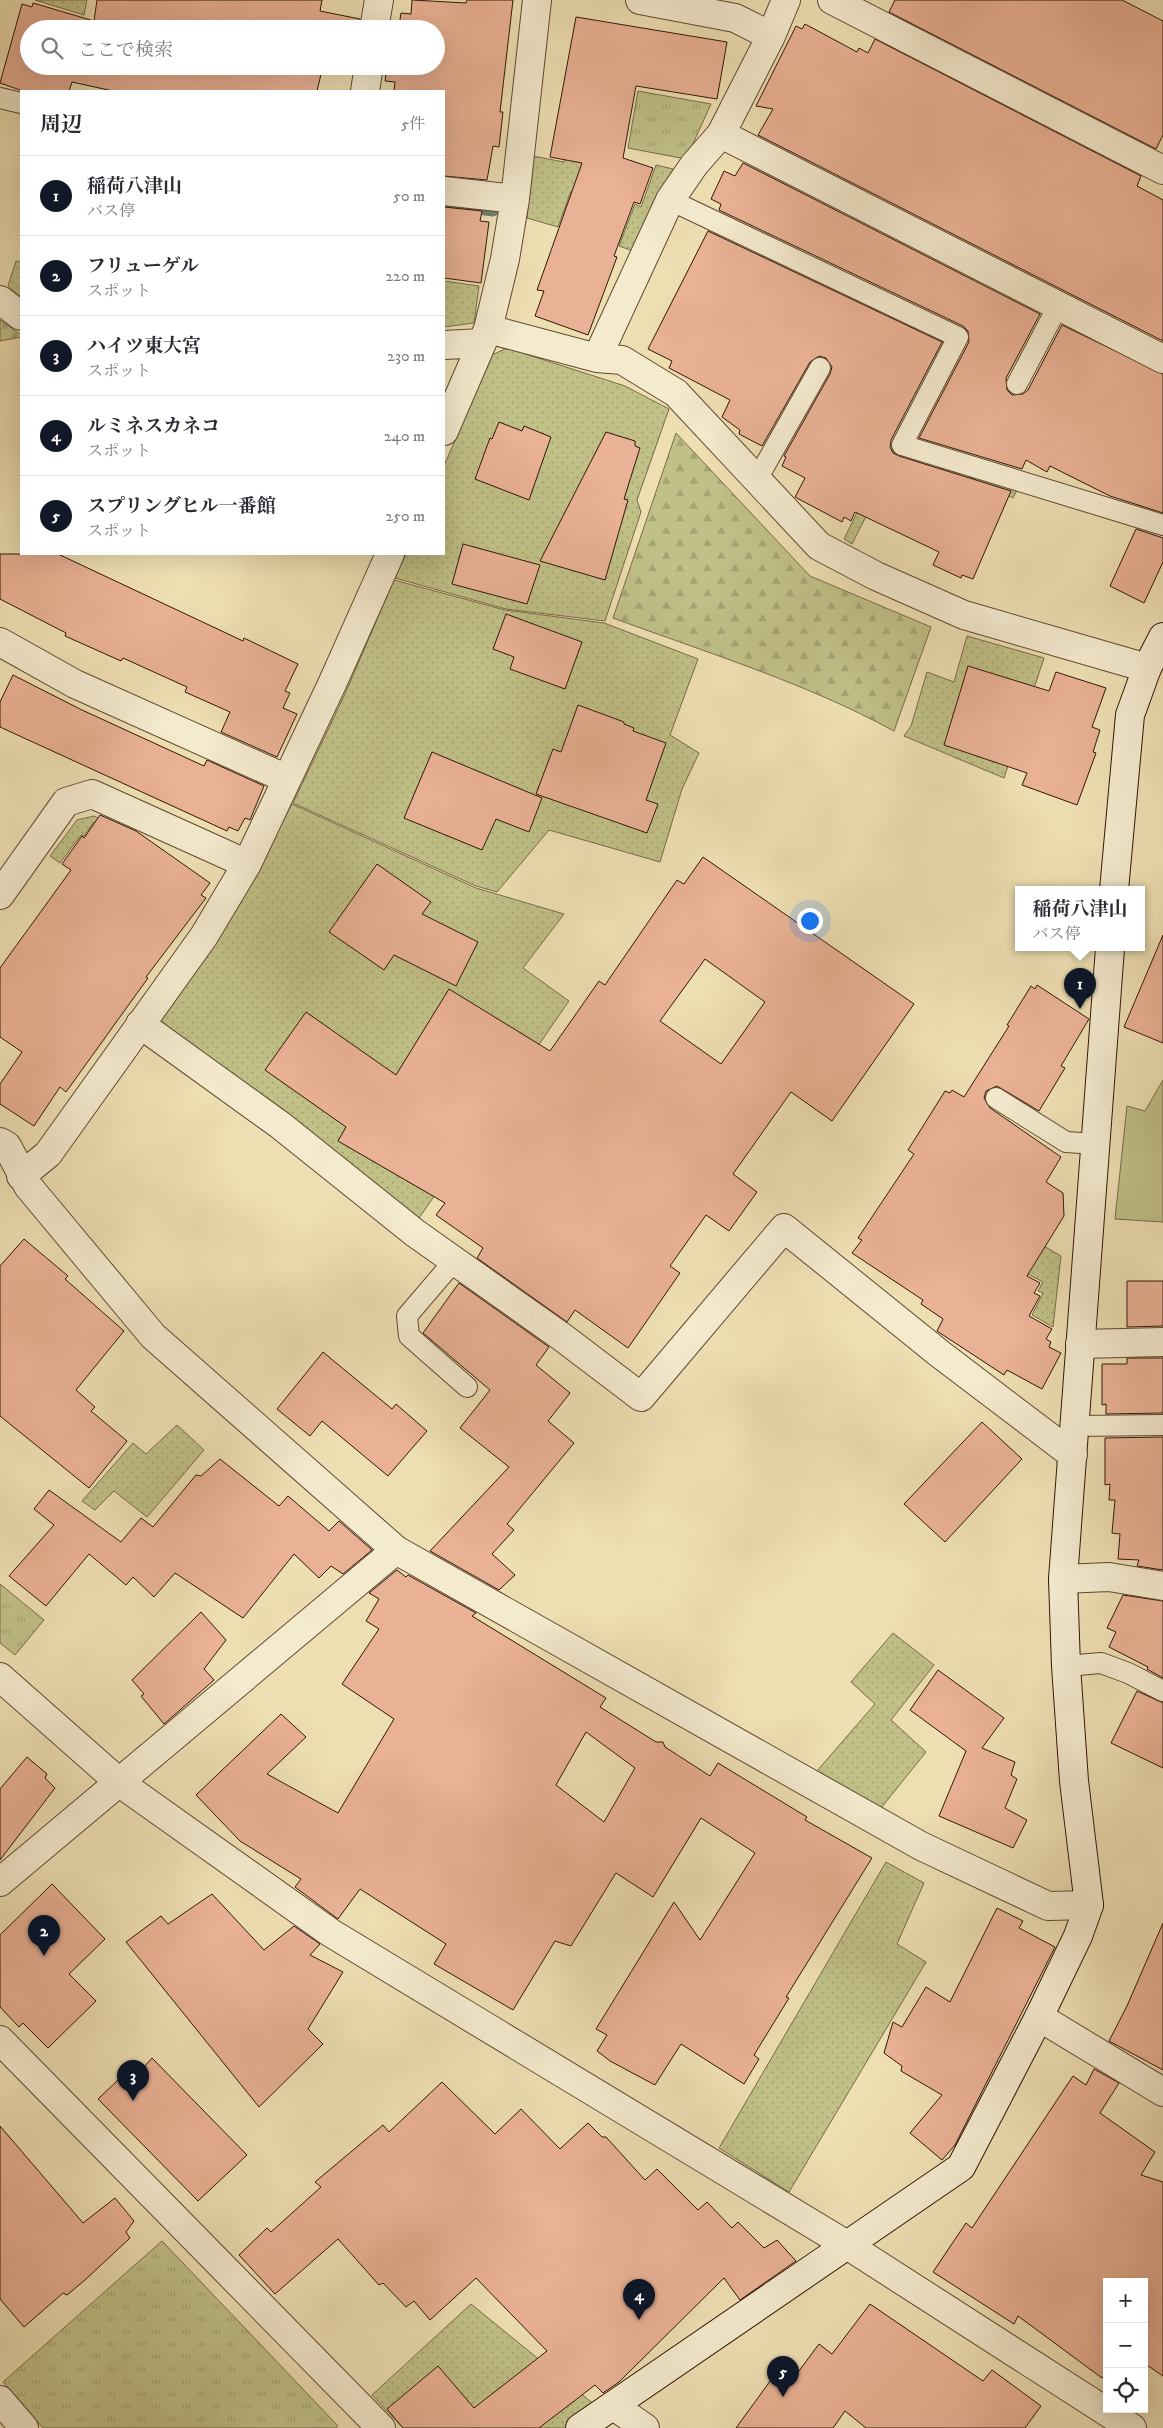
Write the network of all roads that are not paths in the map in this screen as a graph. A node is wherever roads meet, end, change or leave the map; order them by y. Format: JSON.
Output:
{"nodes":[{"id":1,"x":379,"y":0,"type":"edge"},
{"id":2,"x":537,"y":0,"type":"edge"},
{"id":3,"x":640,"y":0,"type":"edge"},
{"id":4,"x":786,"y":0,"type":"edge"},
{"id":5,"x":832,"y":0,"type":"edge"},
{"id":6,"x":376,"y":20,"type":"edge"},
{"id":7,"x":771,"y":36,"type":"junction"},
{"id":8,"x":368,"y":75,"type":"edge"},
{"id":9,"x":365,"y":90,"type":"edge"},
{"id":10,"x":0,"y":98,"type":"edge"},
{"id":11,"x":20,"y":104,"type":"edge"},
{"id":12,"x":721,"y":134,"type":"junction"},
{"id":13,"x":1163,"y":170,"type":"edge"},
{"id":14,"x":445,"y":191,"type":"edge"},
{"id":15,"x":515,"y":200,"type":"junction"},
{"id":16,"x":670,"y":200,"type":"junction"},
{"id":17,"x":0,"y":300,"type":"edge"},
{"id":18,"x":1058,"y":306,"type":"junction"},
{"id":19,"x":20,"y":315,"type":"edge"},
{"id":20,"x":485,"y":336,"type":"junction"},
{"id":21,"x":445,"y":345,"type":"edge"},
{"id":22,"x":597,"y":358,"type":"junction"},
{"id":23,"x":1163,"y":359,"type":"edge"},
{"id":24,"x":820,"y":368,"type":"dead end"},
{"id":25,"x":1017,"y":384,"type":"dead end"},
{"id":26,"x":445,"y":428,"type":"edge"},
{"id":27,"x":756,"y":481,"type":"junction"},
{"id":28,"x":1163,"y":525,"type":"edge"},
{"id":29,"x":390,"y":555,"type":"edge"},
{"id":30,"x":1163,"y":637,"type":"edge"},
{"id":31,"x":0,"y":642,"type":"edge"},
{"id":32,"x":1147,"y":668,"type":"junction"},
{"id":33,"x":287,"y":780,"type":"junction"},
{"id":34,"x":247,"y":864,"type":"junction"},
{"id":35,"x":1114,"y":886,"type":"edge"},
{"id":36,"x":0,"y":894,"type":"edge"},
{"id":37,"x":1110,"y":951,"type":"edge"},
{"id":38,"x":140,"y":1024,"type":"junction"},
{"id":39,"x":996,"y":1098,"type":"dead end"},
{"id":40,"x":0,"y":1142,"type":"edge"},
{"id":41,"x":1096,"y":1144,"type":"junction"},
{"id":42,"x":21,"y":1176,"type":"junction"},
{"id":43,"x":454,"y":1261,"type":"junction"},
{"id":44,"x":1163,"y":1342,"type":"edge"},
{"id":45,"x":1080,"y":1344,"type":"junction"},
{"id":46,"x":467,"y":1387,"type":"dead end"},
{"id":47,"x":1163,"y":1425,"type":"edge"},
{"id":48,"x":1075,"y":1426,"type":"junction"},
{"id":49,"x":1074,"y":1455,"type":"junction"},
{"id":50,"x":396,"y":1550,"type":"junction"},
{"id":51,"x":1062,"y":1579,"type":"junction"},
{"id":52,"x":1163,"y":1586,"type":"edge"},
{"id":53,"x":1066,"y":1666,"type":"junction"},
{"id":54,"x":0,"y":1677,"type":"edge"},
{"id":55,"x":1163,"y":1691,"type":"edge"},
{"id":56,"x":120,"y":1783,"type":"junction"},
{"id":57,"x":0,"y":1882,"type":"edge"},
{"id":58,"x":1089,"y":1905,"type":"junction"},
{"id":59,"x":1039,"y":2017,"type":"junction"},
{"id":60,"x":0,"y":2040,"type":"edge"},
{"id":61,"x":1163,"y":2092,"type":"edge"},
{"id":62,"x":847,"y":2245,"type":"junction"},
{"id":63,"x":0,"y":2400,"type":"edge"},
{"id":64,"x":614,"y":2406,"type":"junction"},
{"id":65,"x":24,"y":2428,"type":"edge"},
{"id":66,"x":380,"y":2428,"type":"edge"},
{"id":67,"x":580,"y":2428,"type":"edge"},
{"id":68,"x":645,"y":2428,"type":"edge"},
{"id":69,"x":1132,"y":2428,"type":"edge"}],
"edges":[{"from":1,"to":6,"type":"street"},
{"from":2,"to":15,"type":"street"},
{"from":3,"to":7,"type":"street"},
{"from":4,"to":7,"type":"street"},
{"from":5,"to":13,"type":"street"},
{"from":7,"to":12,"type":"street"},
{"from":8,"to":9,"type":"street"},
{"from":10,"to":11,"type":"lane"},
{"from":12,"to":16,"type":"street"},
{"from":12,"to":18,"type":"street"},
{"from":14,"to":15,"type":"street"},
{"from":15,"to":20,"type":"street"},
{"from":16,"to":22,"type":"street"},
{"from":16,"to":28,"type":"lane"},
{"from":17,"to":19,"type":"street"},
{"from":18,"to":23,"type":"street"},
{"from":18,"to":25,"type":"lane"},
{"from":20,"to":21,"type":"street"},
{"from":20,"to":22,"type":"street"},
{"from":20,"to":26,"type":"street"},
{"from":22,"to":27,"type":"street"},
{"from":24,"to":27,"type":"lane"},
{"from":27,"to":32,"type":"street"},
{"from":29,"to":33,"type":"street"},
{"from":30,"to":32,"type":"street"},
{"from":31,"to":33,"type":"street"},
{"from":32,"to":35,"type":"street"},
{"from":33,"to":34,"type":"street"},
{"from":34,"to":36,"type":"street"},
{"from":34,"to":38,"type":"street"},
{"from":37,"to":41,"type":"street"},
{"from":38,"to":42,"type":"street"},
{"from":38,"to":43,"type":"street"},
{"from":39,"to":41,"type":"lane"},
{"from":40,"to":42,"type":"street"},
{"from":41,"to":45,"type":"street"},
{"from":42,"to":50,"type":"street"},
{"from":43,"to":46,"type":"lane"},
{"from":43,"to":49,"type":"street"},
{"from":44,"to":45,"type":"street"},
{"from":45,"to":48,"type":"street"},
{"from":47,"to":48,"type":"lane"},
{"from":48,"to":49,"type":"street"},
{"from":49,"to":51,"type":"street"},
{"from":50,"to":56,"type":"street"},
{"from":50,"to":58,"type":"street"},
{"from":51,"to":52,"type":"street"},
{"from":51,"to":53,"type":"street"},
{"from":53,"to":55,"type":"lane"},
{"from":53,"to":58,"type":"street"},
{"from":54,"to":56,"type":"street"},
{"from":56,"to":57,"type":"street"},
{"from":56,"to":62,"type":"street"},
{"from":58,"to":59,"type":"street"},
{"from":59,"to":61,"type":"street"},
{"from":59,"to":62,"type":"street"},
{"from":60,"to":66,"type":"street"},
{"from":62,"to":64,"type":"street"},
{"from":62,"to":69,"type":"street"},
{"from":63,"to":65,"type":"street"},
{"from":64,"to":67,"type":"street"},
{"from":64,"to":68,"type":"street"}]}
